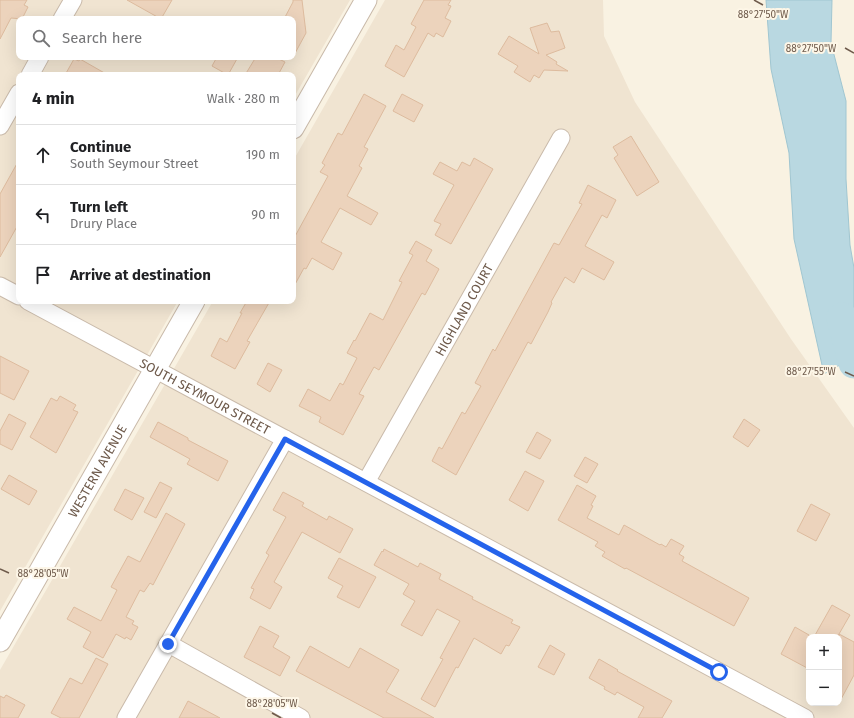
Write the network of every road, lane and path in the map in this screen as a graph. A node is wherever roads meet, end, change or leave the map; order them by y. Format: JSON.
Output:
{"nodes":[{"id":1,"x":73,"y":0,"type":"edge"},
{"id":2,"x":366,"y":0,"type":"edge"},
{"id":3,"x":64,"y":16,"type":"edge"},
{"id":4,"x":38,"y":60,"type":"edge"},
{"id":5,"x":32,"y":72,"type":"edge"},
{"id":6,"x":16,"y":99,"type":"edge"},
{"id":7,"x":296,"y":123,"type":"edge"},
{"id":8,"x":0,"y":126,"type":"edge"},
{"id":9,"x":561,"y":138,"type":"dead end"},
{"id":10,"x":0,"y":286,"type":"edge"},
{"id":11,"x":16,"y":294,"type":"edge"},
{"id":12,"x":34,"y":304,"type":"edge"},
{"id":13,"x":192,"y":304,"type":"edge"},
{"id":14,"x":155,"y":369,"type":"junction"},
{"id":15,"x":285,"y":439,"type":"junction"},
{"id":16,"x":366,"y":482,"type":"junction"},
{"id":17,"x":0,"y":641,"type":"edge"},
{"id":18,"x":168,"y":644,"type":"junction"},
{"id":19,"x":126,"y":718,"type":"edge"},
{"id":20,"x":301,"y":718,"type":"edge"},
{"id":21,"x":805,"y":718,"type":"edge"}],
"edges":[{"from":1,"to":3,"type":"street"},
{"from":2,"to":7,"type":"street"},
{"from":4,"to":5,"type":"street"},
{"from":6,"to":8,"type":"street"},
{"from":9,"to":16,"type":"street","name":"HIGHLAND COURT"},
{"from":10,"to":11,"type":"street"},
{"from":12,"to":14,"type":"street","name":"SOUTH SEYMOUR STREET"},
{"from":13,"to":14,"type":"street","name":"WESTERN AVENUE"},
{"from":14,"to":15,"type":"street","name":"SOUTH SEYMOUR STREET"},
{"from":14,"to":17,"type":"street","name":"WESTERN AVENUE"},
{"from":15,"to":16,"type":"street","name":"SOUTH SEYMOUR STREET"},
{"from":15,"to":18,"type":"street"},
{"from":16,"to":21,"type":"street","name":"SOUTH SEYMOUR STREET"},
{"from":18,"to":19,"type":"street"},
{"from":18,"to":20,"type":"street"}]}
